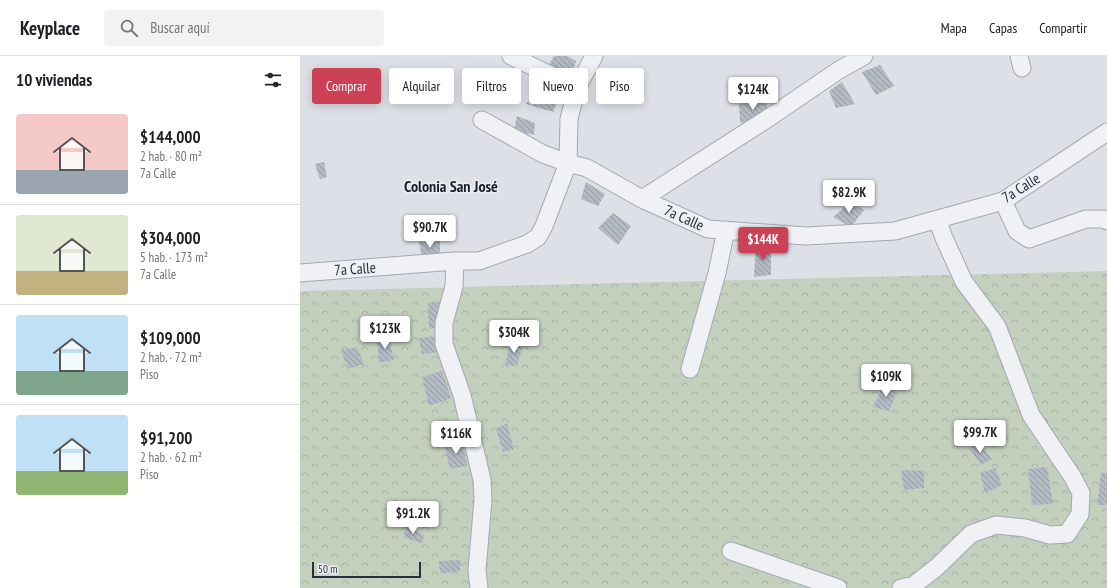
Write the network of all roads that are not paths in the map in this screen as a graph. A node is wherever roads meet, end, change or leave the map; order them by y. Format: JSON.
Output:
{"nodes":[{"id":1,"x":511,"y":56,"type":"edge"},
{"id":2,"x":594,"y":56,"type":"edge"},
{"id":3,"x":864,"y":56,"type":"edge"},
{"id":4,"x":536,"y":68,"type":"edge"},
{"id":5,"x":588,"y":68,"type":"edge"},
{"id":6,"x":573,"y":104,"type":"edge"},
{"id":7,"x":482,"y":120,"type":"dead end"},
{"id":8,"x":1107,"y":132,"type":"edge"},
{"id":9,"x":568,"y":163,"type":"junction"},
{"id":10,"x":642,"y":199,"type":"junction"},
{"id":11,"x":1004,"y":201,"type":"junction"},
{"id":12,"x":937,"y":220,"type":"junction"},
{"id":13,"x":1107,"y":221,"type":"edge"},
{"id":14,"x":726,"y":230,"type":"junction"},
{"id":15,"x":455,"y":261,"type":"junction"},
{"id":16,"x":300,"y":272,"type":"edge"},
{"id":17,"x":690,"y":369,"type":"dead end"},
{"id":18,"x":731,"y":551,"type":"dead end"},
{"id":19,"x":479,"y":588,"type":"edge"},
{"id":20,"x":838,"y":588,"type":"edge"},
{"id":21,"x":901,"y":588,"type":"edge"}],
"edges":[{"from":1,"to":4,"type":"street"},
{"from":2,"to":5,"type":"street"},
{"from":3,"to":10,"type":"street"},
{"from":6,"to":9,"type":"street"},
{"from":7,"to":9,"type":"street"},
{"from":8,"to":11,"type":"street","name":"7a Calle"},
{"from":9,"to":10,"type":"street","name":"7a Calle"},
{"from":9,"to":15,"type":"street","name":"7a Calle"},
{"from":10,"to":14,"type":"street","name":"7a Calle"},
{"from":11,"to":12,"type":"street","name":"7a Calle"},
{"from":11,"to":13,"type":"street"},
{"from":12,"to":14,"type":"street","name":"7a Calle"},
{"from":12,"to":21,"type":"street"},
{"from":14,"to":17,"type":"street"},
{"from":15,"to":16,"type":"street","name":"7a Calle"},
{"from":15,"to":19,"type":"street"},
{"from":18,"to":20,"type":"street"}]}
